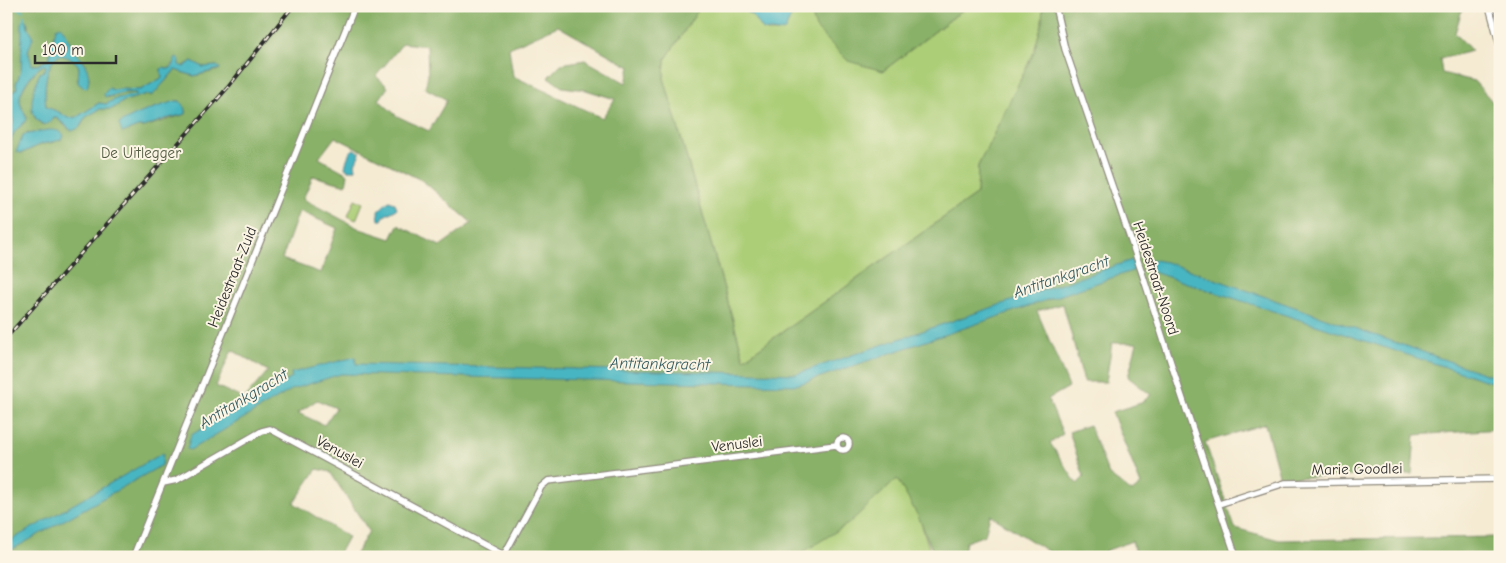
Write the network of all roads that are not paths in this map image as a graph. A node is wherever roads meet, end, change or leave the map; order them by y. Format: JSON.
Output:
{"nodes":[{"id":1,"x":355,"y":6,"type":"edge"},
{"id":2,"x":1055,"y":6,"type":"edge"},
{"id":3,"x":1489,"y":6,"type":"edge"},
{"id":4,"x":1500,"y":46,"type":"edge"},
{"id":5,"x":836,"y":444,"type":"dead end"},
{"id":6,"x":1500,"y":479,"type":"edge"},
{"id":7,"x":163,"y":483,"type":"junction"},
{"id":8,"x":1219,"y":504,"type":"junction"},
{"id":9,"x":505,"y":556,"type":"edge"},
{"id":10,"x":133,"y":557,"type":"edge"},
{"id":11,"x":1236,"y":557,"type":"edge"}],
"edges":[{"from":1,"to":7,"type":"street","name":"Heidestraat-Zuid"},
{"from":2,"to":8,"type":"street","name":"Heidestraat-Noord"},
{"from":3,"to":4,"type":"street"},
{"from":5,"to":9,"type":"street","name":"Venuslei"},
{"from":6,"to":8,"type":"street","name":"Marie Goodlei"},
{"from":7,"to":9,"type":"street","name":"Venuslei"},
{"from":7,"to":10,"type":"street","name":"Heidestraat-Zuid"},
{"from":8,"to":11,"type":"street","name":"Heidestraat-Noord"}]}
